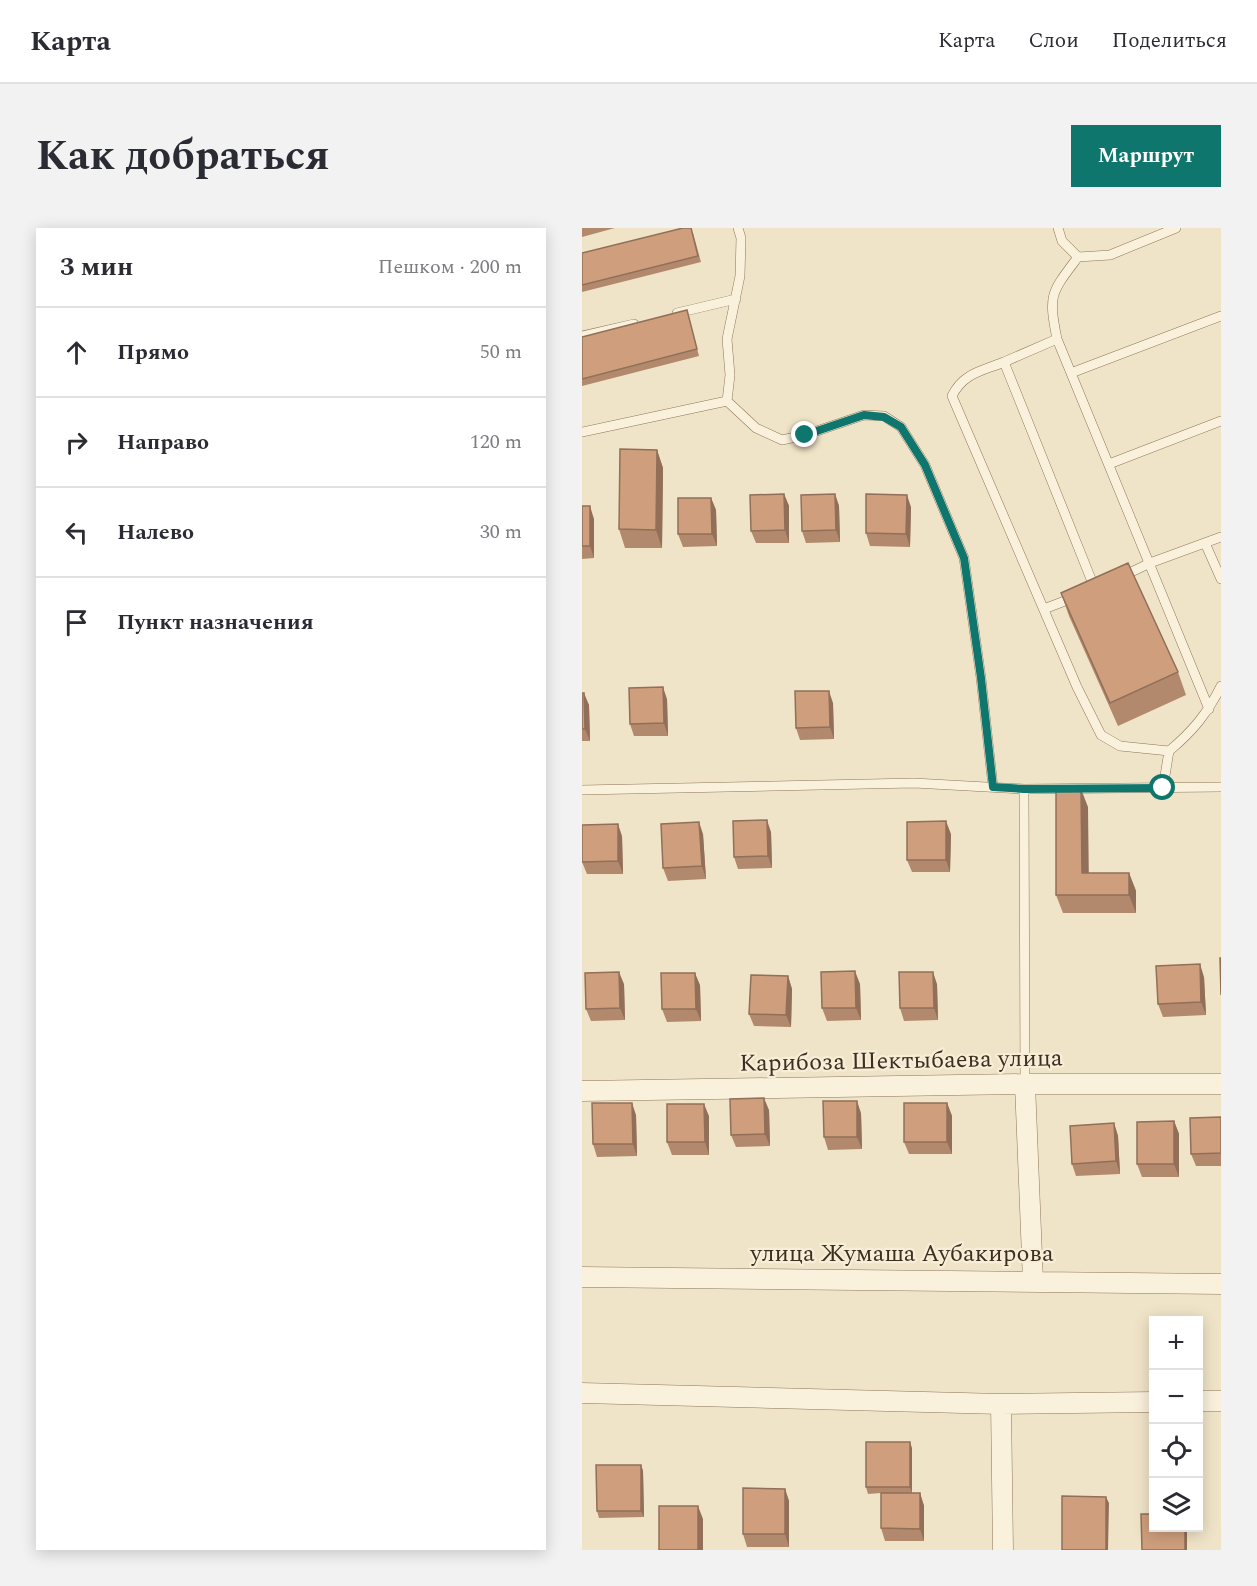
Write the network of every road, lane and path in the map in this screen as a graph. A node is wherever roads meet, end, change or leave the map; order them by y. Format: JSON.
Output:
{"nodes":[{"id":1,"x":738,"y":228,"type":"edge"},
{"id":2,"x":1058,"y":228,"type":"edge"},
{"id":3,"x":1170,"y":229,"type":"edge"},
{"id":4,"x":1078,"y":257,"type":"junction"},
{"id":5,"x":736,"y":299,"type":"junction"},
{"id":6,"x":670,"y":315,"type":"edge"},
{"id":7,"x":1221,"y":316,"type":"edge"},
{"id":8,"x":648,"y":320,"type":"edge"},
{"id":9,"x":582,"y":336,"type":"edge"},
{"id":10,"x":1058,"y":339,"type":"junction"},
{"id":11,"x":1004,"y":362,"type":"junction"},
{"id":12,"x":1071,"y":373,"type":"junction"},
{"id":13,"x":727,"y":401,"type":"junction"},
{"id":14,"x":1221,"y":421,"type":"edge"},
{"id":15,"x":582,"y":432,"type":"edge"},
{"id":16,"x":1109,"y":464,"type":"junction"},
{"id":17,"x":1221,"y":537,"type":"edge"},
{"id":18,"x":1205,"y":543,"type":"junction"},
{"id":19,"x":1150,"y":563,"type":"junction"},
{"id":20,"x":1221,"y":579,"type":"edge"},
{"id":21,"x":1104,"y":585,"type":"junction"},
{"id":22,"x":1044,"y":609,"type":"junction"},
{"id":23,"x":1221,"y":686,"type":"edge"},
{"id":24,"x":1209,"y":709,"type":"junction"},
{"id":25,"x":1169,"y":751,"type":"junction"},
{"id":26,"x":993,"y":787,"type":"junction"},
{"id":27,"x":1221,"y":787,"type":"edge"},
{"id":28,"x":1163,"y":788,"type":"junction"},
{"id":29,"x":1024,"y":789,"type":"junction"},
{"id":30,"x":582,"y":790,"type":"edge"},
{"id":31,"x":1025,"y":1084,"type":"junction"},
{"id":32,"x":1221,"y":1084,"type":"edge"},
{"id":33,"x":582,"y":1091,"type":"edge"},
{"id":34,"x":582,"y":1277,"type":"edge"},
{"id":35,"x":1033,"y":1281,"type":"junction"},
{"id":36,"x":1221,"y":1284,"type":"edge"},
{"id":37,"x":582,"y":1393,"type":"edge"},
{"id":38,"x":1203,"y":1401,"type":"edge"},
{"id":39,"x":1221,"y":1401,"type":"edge"},
{"id":40,"x":1149,"y":1402,"type":"edge"},
{"id":41,"x":1001,"y":1404,"type":"junction"},
{"id":42,"x":1003,"y":1550,"type":"edge"}],
"edges":[{"from":1,"to":5,"type":"lane"},
{"from":2,"to":4,"type":"lane"},
{"from":3,"to":4,"type":"lane"},
{"from":4,"to":10,"type":"lane"},
{"from":5,"to":6,"type":"lane"},
{"from":5,"to":13,"type":"lane"},
{"from":7,"to":12,"type":"lane"},
{"from":8,"to":9,"type":"lane"},
{"from":10,"to":11,"type":"lane"},
{"from":10,"to":12,"type":"lane"},
{"from":11,"to":21,"type":"lane"},
{"from":11,"to":22,"type":"lane"},
{"from":12,"to":16,"type":"lane"},
{"from":13,"to":15,"type":"lane"},
{"from":13,"to":26,"type":"lane"},
{"from":14,"to":16,"type":"lane"},
{"from":16,"to":19,"type":"lane"},
{"from":17,"to":18,"type":"lane"},
{"from":18,"to":19,"type":"lane"},
{"from":18,"to":20,"type":"lane"},
{"from":19,"to":21,"type":"lane"},
{"from":19,"to":24,"type":"lane"},
{"from":21,"to":22,"type":"lane"},
{"from":22,"to":25,"type":"lane"},
{"from":23,"to":24,"type":"lane"},
{"from":24,"to":25,"type":"lane"},
{"from":25,"to":28,"type":"lane"},
{"from":26,"to":29,"type":"lane"},
{"from":26,"to":30,"type":"lane"},
{"from":27,"to":28,"type":"lane"},
{"from":28,"to":29,"type":"lane"},
{"from":29,"to":31,"type":"lane"},
{"from":31,"to":32,"type":"street","name":"Карибоза Шектыбаева улица"},
{"from":31,"to":33,"type":"street","name":"Карибоза Шектыбаева улица"},
{"from":31,"to":35,"type":"street"},
{"from":34,"to":35,"type":"street","name":"улица Жумаша Аубакирова"},
{"from":35,"to":36,"type":"street","name":"улица Жумаша Аубакирова"},
{"from":37,"to":41,"type":"street"},
{"from":38,"to":39,"type":"street"},
{"from":40,"to":41,"type":"street"},
{"from":41,"to":42,"type":"street"}]}
